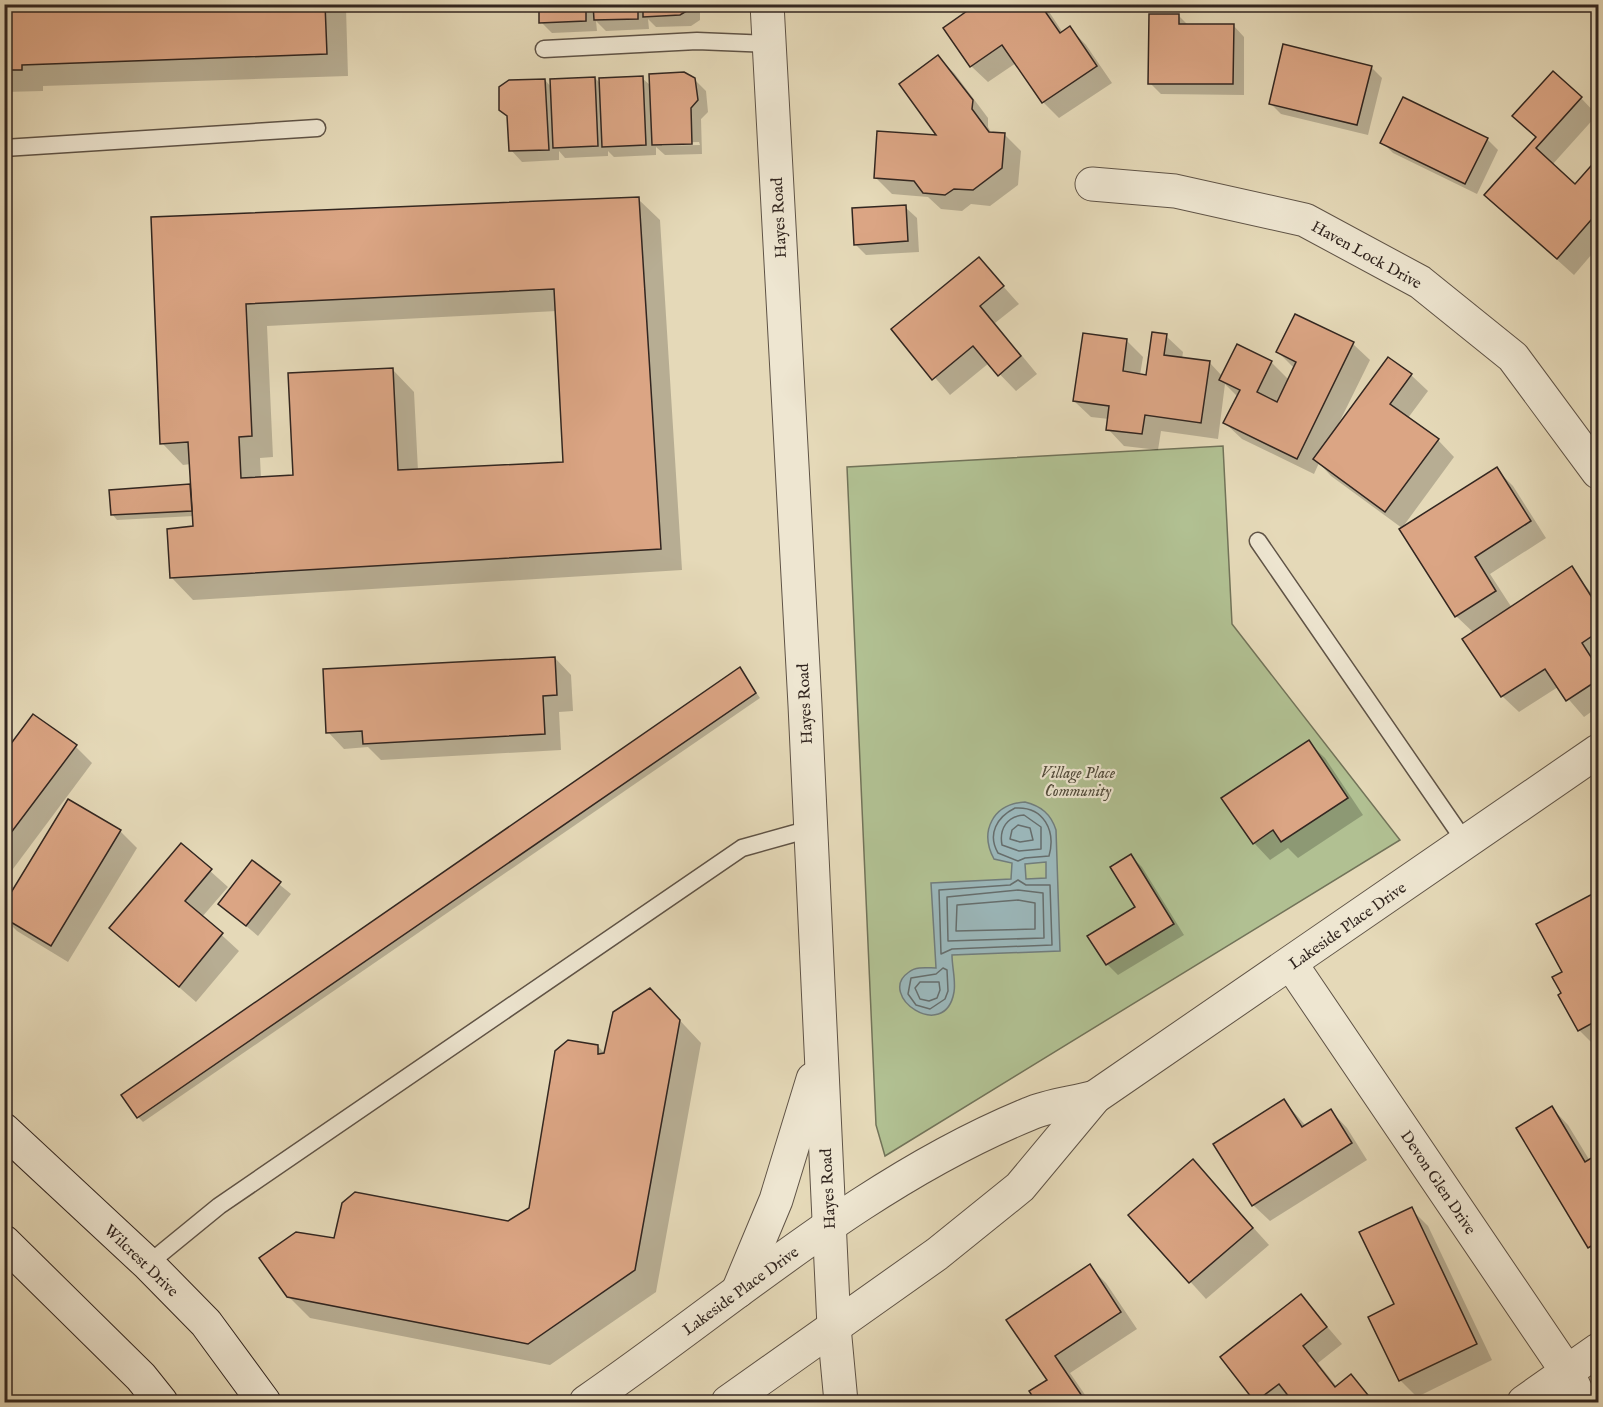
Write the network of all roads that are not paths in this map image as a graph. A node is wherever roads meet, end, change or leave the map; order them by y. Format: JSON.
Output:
{"nodes":[{"id":1,"x":767,"y":4,"type":"edge"},
{"id":2,"x":769,"y":44,"type":"junction"},
{"id":3,"x":544,"y":49,"type":"dead end"},
{"id":4,"x":317,"y":128,"type":"dead end"},
{"id":5,"x":4,"y":148,"type":"edge"},
{"id":6,"x":1092,"y":184,"type":"dead end"},
{"id":7,"x":1599,"y":472,"type":"edge"},
{"id":8,"x":1258,"y":541,"type":"dead end"},
{"id":9,"x":1599,"y":751,"type":"edge"},
{"id":10,"x":810,"y":829,"type":"junction"},
{"id":11,"x":1467,"y":843,"type":"junction"},
{"id":12,"x":1291,"y":964,"type":"junction"},
{"id":13,"x":820,"y":1052,"type":"junction"},
{"id":14,"x":1095,"y":1097,"type":"junction"},
{"id":15,"x":4,"y":1130,"type":"edge"},
{"id":16,"x":828,"y":1226,"type":"junction"},
{"id":17,"x":4,"y":1242,"type":"edge"},
{"id":18,"x":148,"y":1264,"type":"junction"},
{"id":19,"x":736,"y":1293,"type":"junction"},
{"id":20,"x":834,"y":1328,"type":"junction"},
{"id":21,"x":1599,"y":1350,"type":"edge"},
{"id":22,"x":1568,"y":1373,"type":"junction"},
{"id":23,"x":591,"y":1401,"type":"edge"},
{"id":24,"x":161,"y":1402,"type":"edge"},
{"id":25,"x":264,"y":1402,"type":"edge"},
{"id":26,"x":728,"y":1402,"type":"edge"},
{"id":27,"x":841,"y":1402,"type":"edge"},
{"id":28,"x":1524,"y":1402,"type":"edge"},
{"id":29,"x":1581,"y":1402,"type":"edge"}],
"edges":[{"from":1,"to":2,"type":"street","name":"Hayes Road"},
{"from":2,"to":3,"type":"lane"},
{"from":2,"to":10,"type":"street","name":"Hayes Road"},
{"from":4,"to":5,"type":"lane"},
{"from":6,"to":7,"type":"street","name":"Haven Lock Drive"},
{"from":8,"to":11,"type":"lane"},
{"from":9,"to":11,"type":"street","name":"Lakeside Place Drive"},
{"from":10,"to":13,"type":"street","name":"Hayes Road"},
{"from":10,"to":18,"type":"lane"},
{"from":11,"to":12,"type":"street","name":"Lakeside Place Drive"},
{"from":12,"to":14,"type":"street","name":"Lakeside Place Drive"},
{"from":12,"to":22,"type":"street","name":"Devon Glen Drive"},
{"from":13,"to":16,"type":"street","name":"Hayes Road"},
{"from":13,"to":19,"type":"street"},
{"from":14,"to":16,"type":"street","name":"Lakeside Place Drive"},
{"from":14,"to":20,"type":"street","name":"Lakeside Place Drive"},
{"from":15,"to":18,"type":"street","name":"Wilcrest Drive"},
{"from":16,"to":19,"type":"street","name":"Lakeside Place Drive"},
{"from":16,"to":20,"type":"street","name":"Hayes Road"},
{"from":17,"to":24,"type":"street"},
{"from":18,"to":25,"type":"street","name":"Wilcrest Drive"},
{"from":19,"to":23,"type":"street","name":"Lakeside Place Drive"},
{"from":20,"to":26,"type":"street","name":"Lakeside Place Drive"},
{"from":20,"to":27,"type":"street","name":"Hayes Road"},
{"from":21,"to":22,"type":"street"},
{"from":22,"to":28,"type":"street"},
{"from":22,"to":29,"type":"street","name":"Devon Glen Drive"}]}
